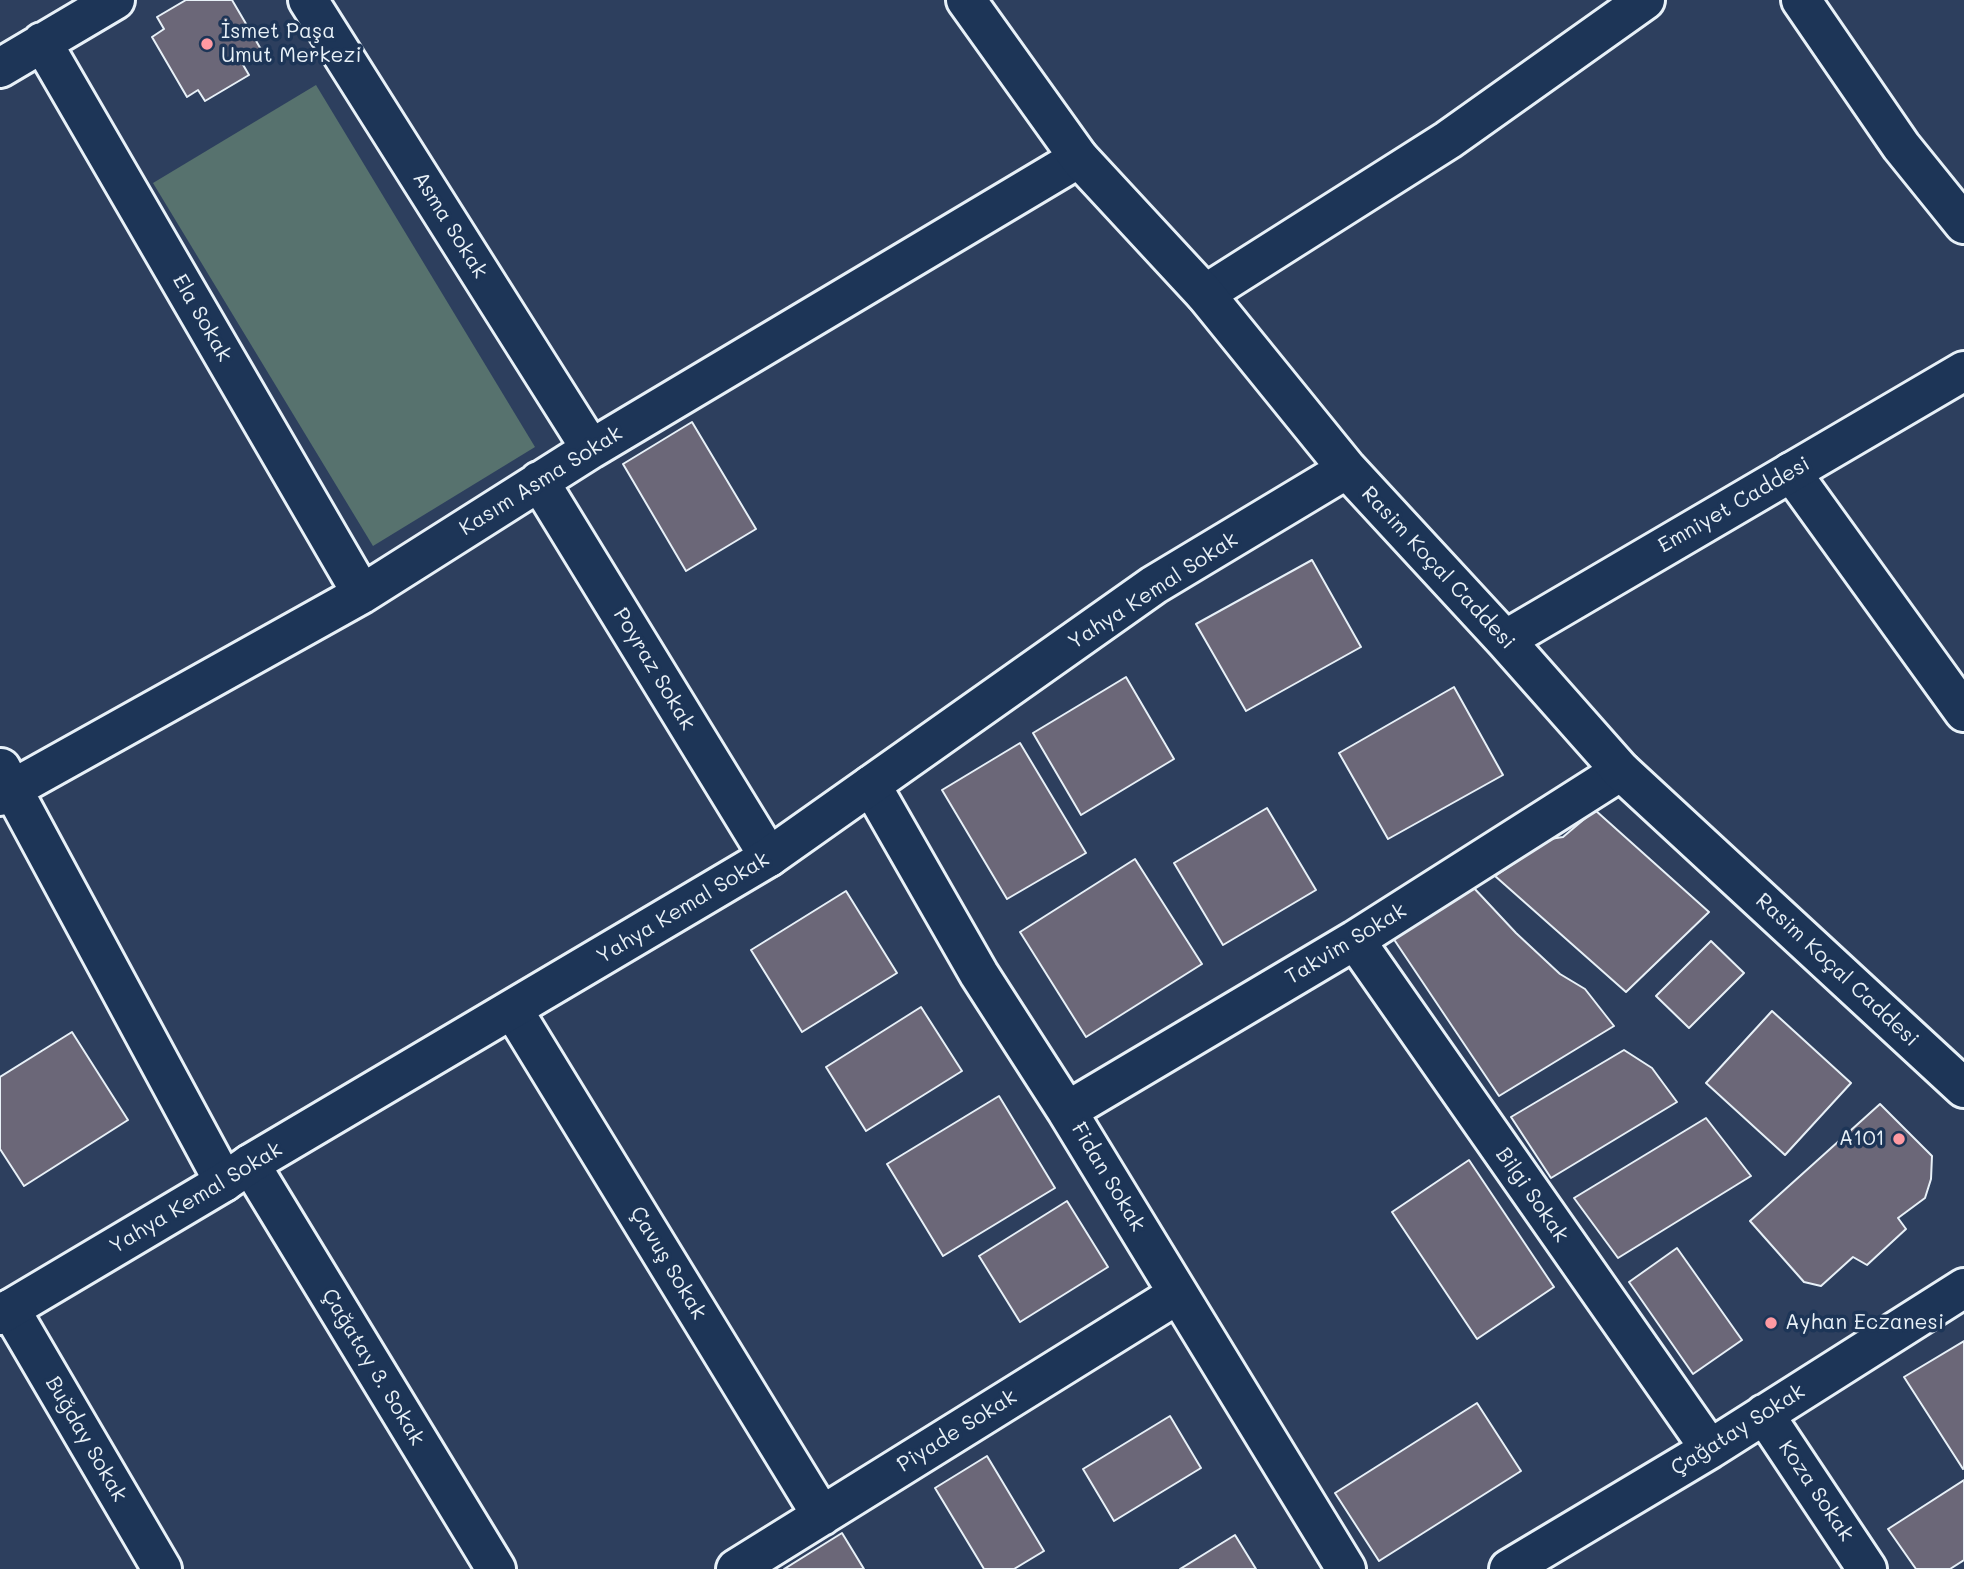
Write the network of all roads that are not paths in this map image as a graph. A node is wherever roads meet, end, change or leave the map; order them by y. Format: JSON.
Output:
{"nodes":[{"id":1,"x":115,"y":0,"type":"edge"},
{"id":2,"x":308,"y":0,"type":"edge"},
{"id":3,"x":966,"y":0,"type":"edge"},
{"id":4,"x":1645,"y":0,"type":"edge"},
{"id":5,"x":1801,"y":0,"type":"edge"},
{"id":6,"x":42,"y":42,"type":"junction"},
{"id":7,"x":0,"y":68,"type":"edge"},
{"id":8,"x":1079,"y":158,"type":"junction"},
{"id":9,"x":1964,"y":224,"type":"edge"},
{"id":10,"x":1205,"y":294,"type":"junction"},
{"id":11,"x":1964,"y":371,"type":"edge"},
{"id":12,"x":591,"y":449,"type":"junction"},
{"id":13,"x":1347,"y":469,"type":"junction"},
{"id":14,"x":1791,"y":472,"type":"junction"},
{"id":15,"x":540,"y":481,"type":"junction"},
{"id":16,"x":362,"y":593,"type":"junction"},
{"id":17,"x":1505,"y":640,"type":"junction"},
{"id":18,"x":1964,"y":712,"type":"edge"},
{"id":19,"x":1621,"y":771,"type":"junction"},
{"id":20,"x":5,"y":783,"type":"edge"},
{"id":21,"x":871,"y":785,"type":"junction"},
{"id":22,"x":769,"y":857,"type":"junction"},
{"id":23,"x":1355,"y":940,"type":"junction"},
{"id":24,"x":513,"y":1010,"type":"junction"},
{"id":25,"x":1964,"y":1088,"type":"edge"},
{"id":26,"x":1067,"y":1111,"type":"junction"},
{"id":27,"x":237,"y":1173,"type":"junction"},
{"id":28,"x":1964,"y":1287,"type":"edge"},
{"id":29,"x":1178,"y":1294,"type":"junction"},
{"id":30,"x":5,"y":1312,"type":"edge"},
{"id":31,"x":1764,"y":1414,"type":"junction"},
{"id":32,"x":1710,"y":1449,"type":"junction"},
{"id":33,"x":822,"y":1516,"type":"junction"},
{"id":34,"x":162,"y":1569,"type":"edge"},
{"id":35,"x":496,"y":1569,"type":"edge"},
{"id":36,"x":736,"y":1569,"type":"edge"},
{"id":37,"x":1346,"y":1569,"type":"edge"},
{"id":38,"x":1509,"y":1569,"type":"edge"},
{"id":39,"x":1867,"y":1569,"type":"edge"}],
"edges":[{"from":1,"to":6,"type":"street"},
{"from":2,"to":12,"type":"street","name":"Asma Sokak"},
{"from":3,"to":8,"type":"street","name":"Rasim Koçal Caddesi"},
{"from":4,"to":10,"type":"street"},
{"from":5,"to":9,"type":"street"},
{"from":6,"to":7,"type":"street"},
{"from":6,"to":16,"type":"street","name":"Ela Sokak"},
{"from":8,"to":10,"type":"street","name":"Rasim Koçal Caddesi"},
{"from":8,"to":12,"type":"street","name":"Kasım Asma Sokak"},
{"from":10,"to":13,"type":"street","name":"Rasim Koçal Caddesi"},
{"from":11,"to":14,"type":"street","name":"Emniyet Caddesi"},
{"from":12,"to":15,"type":"street","name":"Kasım Asma Sokak"},
{"from":13,"to":17,"type":"street","name":"Rasim Koçal Caddesi"},
{"from":13,"to":21,"type":"street","name":"Yahya Kemal Sokak"},
{"from":14,"to":17,"type":"street","name":"Emniyet Caddesi"},
{"from":14,"to":18,"type":"street"},
{"from":15,"to":16,"type":"street","name":"Kasım Asma Sokak"},
{"from":15,"to":22,"type":"street","name":"Poyraz Sokak"},
{"from":16,"to":20,"type":"street","name":"Kasım Asma Sokak"},
{"from":17,"to":19,"type":"street","name":"Rasim Koçal Caddesi"},
{"from":19,"to":23,"type":"street","name":"Takvim Sokak"},
{"from":19,"to":25,"type":"street","name":"Rasim Koçal Caddesi"},
{"from":20,"to":27,"type":"street","name":"Çağatay 3. Sokak"},
{"from":21,"to":22,"type":"street","name":"Yahya Kemal Sokak"},
{"from":21,"to":26,"type":"street","name":"Fidan Sokak"},
{"from":22,"to":24,"type":"street","name":"Yahya Kemal Sokak"},
{"from":23,"to":26,"type":"street","name":"Takvim Sokak"},
{"from":23,"to":32,"type":"street","name":"Bilgi Sokak"},
{"from":24,"to":27,"type":"street","name":"Yahya Kemal Sokak"},
{"from":24,"to":33,"type":"street","name":"Çavuş Sokak"},
{"from":26,"to":29,"type":"street","name":"Fidan Sokak"},
{"from":27,"to":30,"type":"street","name":"Yahya Kemal Sokak"},
{"from":27,"to":35,"type":"street","name":"Çağatay 3. Sokak"},
{"from":28,"to":31,"type":"street","name":"Çağatay Sokak"},
{"from":29,"to":33,"type":"street","name":"Piyade Sokak"},
{"from":29,"to":37,"type":"street","name":"Fidan Sokak"},
{"from":30,"to":34,"type":"street","name":"Buğday Sokak"},
{"from":31,"to":32,"type":"street","name":"Çağatay Sokak"},
{"from":31,"to":39,"type":"street","name":"Koza Sokak"},
{"from":32,"to":38,"type":"street","name":"Çağatay Sokak"},
{"from":33,"to":36,"type":"street","name":"Piyade Sokak"}]}
